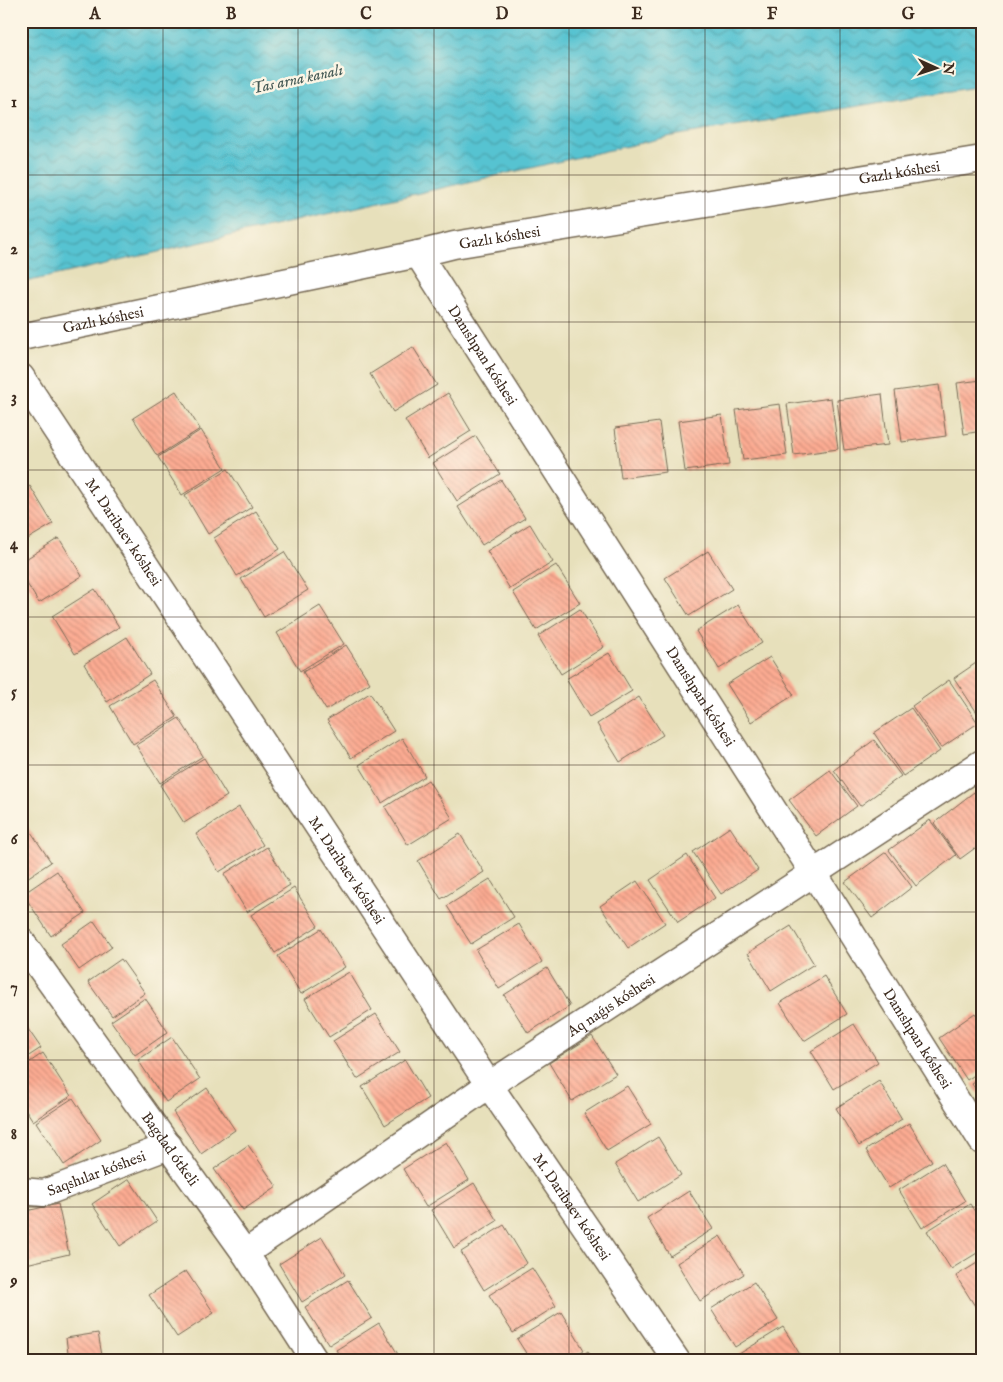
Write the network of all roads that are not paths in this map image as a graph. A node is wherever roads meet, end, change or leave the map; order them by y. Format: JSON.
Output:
{"nodes":[{"id":1,"x":982,"y":159,"type":"edge"},
{"id":2,"x":418,"y":254,"type":"junction"},
{"id":3,"x":21,"y":337,"type":"edge"},
{"id":4,"x":21,"y":377,"type":"edge"},
{"id":5,"x":982,"y":763,"type":"edge"},
{"id":6,"x":813,"y":872,"type":"junction"},
{"id":7,"x":21,"y":940,"type":"edge"},
{"id":8,"x":489,"y":1085,"type":"junction"},
{"id":9,"x":982,"y":1141,"type":"edge"},
{"id":10,"x":169,"y":1146,"type":"junction"},
{"id":11,"x":21,"y":1191,"type":"edge"},
{"id":12,"x":245,"y":1253,"type":"junction"},
{"id":13,"x":315,"y":1361,"type":"edge"},
{"id":14,"x":677,"y":1361,"type":"edge"}],
"edges":[{"from":1,"to":2,"type":"street","name":"Gazlı kóshesi"},
{"from":2,"to":3,"type":"street","name":"Gazlı kóshesi"},
{"from":2,"to":6,"type":"street","name":"Danıshpan kóshesi"},
{"from":4,"to":8,"type":"street","name":"M. Daribaev kóshesi"},
{"from":5,"to":6,"type":"street","name":"Aq naǵıs kóshesi"},
{"from":6,"to":8,"type":"street","name":"Aq naǵıs kóshesi"},
{"from":6,"to":9,"type":"street","name":"Danıshpan kóshesi"},
{"from":7,"to":10,"type":"street","name":"Bagdad ótkeli"},
{"from":8,"to":12,"type":"street","name":"Aq naǵıs kóshesi"},
{"from":8,"to":14,"type":"street","name":"M. Daribaev kóshesi"},
{"from":10,"to":11,"type":"street","name":"Saqshılar kóshesi"},
{"from":10,"to":12,"type":"street","name":"Bagdad ótkeli"},
{"from":12,"to":13,"type":"street","name":"Bagdad ótkeli"}]}
